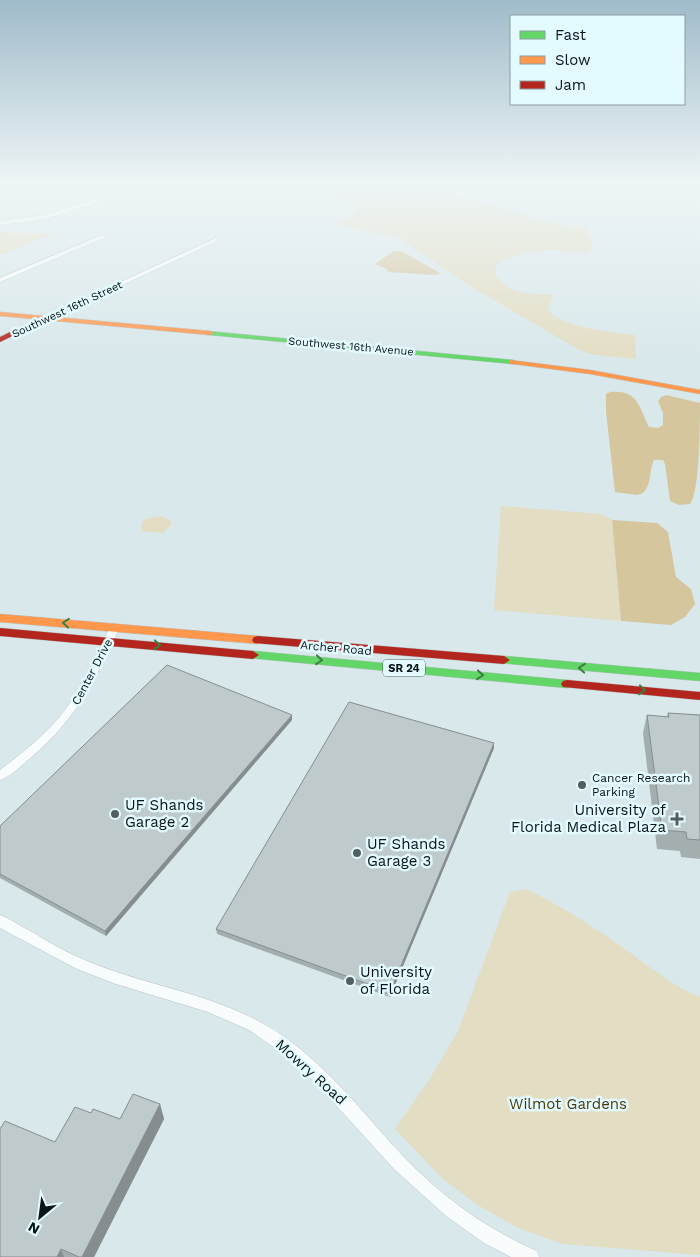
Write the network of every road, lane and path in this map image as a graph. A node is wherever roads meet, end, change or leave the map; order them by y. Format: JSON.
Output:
{"nodes":[{"id":1,"x":84,"y":244,"type":"edge"},
{"id":2,"x":208,"y":244,"type":"edge"},
{"id":3,"x":0,"y":280,"type":"edge"},
{"id":4,"x":0,"y":306,"type":"edge"},
{"id":5,"x":63,"y":310,"type":"junction"},
{"id":6,"x":0,"y":314,"type":"edge"},
{"id":7,"x":46,"y":318,"type":"junction"},
{"id":8,"x":0,"y":340,"type":"edge"},
{"id":9,"x":700,"y":383,"type":"edge"},
{"id":10,"x":700,"y":392,"type":"edge"},
{"id":11,"x":0,"y":618,"type":"edge"},
{"id":12,"x":115,"y":627,"type":"junction"},
{"id":13,"x":0,"y":632,"type":"edge"},
{"id":14,"x":108,"y":641,"type":"junction"},
{"id":15,"x":700,"y":677,"type":"edge"},
{"id":16,"x":700,"y":696,"type":"edge"},
{"id":17,"x":0,"y":776,"type":"edge"},
{"id":18,"x":0,"y":921,"type":"edge"},
{"id":19,"x":531,"y":1257,"type":"edge"}],
"edges":[{"from":1,"to":3,"type":"street"},
{"from":2,"to":5,"type":"street","name":"Southwest 16th Street"},
{"from":4,"to":5,"type":"main road","name":"Southwest 16th Avenue"},
{"from":5,"to":7,"type":"street","name":"Southwest 16th Street"},
{"from":5,"to":9,"type":"main road","name":"Southwest 16th Avenue"},
{"from":6,"to":7,"type":"main road","name":"Southwest 16th Avenue"},
{"from":7,"to":8,"type":"main road","name":"Southwest 16th Street"},
{"from":7,"to":10,"type":"main road","name":"Southwest 16th Avenue"},
{"from":12,"to":11,"type":"main road","name":"Archer Road","number":"SR 24","one_way":true},
{"from":12,"to":14,"type":"street","name":"Center Drive"},
{"from":15,"to":12,"type":"main road","name":"Archer Road","number":"SR 24","one_way":true},
{"from":13,"to":14,"type":"main road","name":"Archer Road","number":"SR 24"},
{"from":14,"to":16,"type":"main road","name":"Archer Road","number":"SR 24","one_way":true},
{"from":14,"to":17,"type":"street","name":"Center Drive"},
{"from":18,"to":19,"type":"street","name":"Mowry Road"}]}
